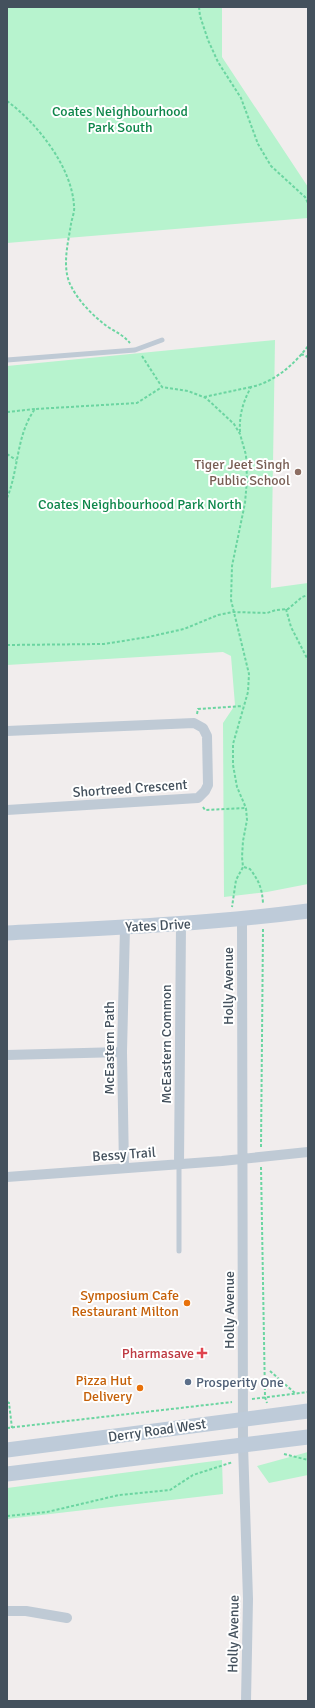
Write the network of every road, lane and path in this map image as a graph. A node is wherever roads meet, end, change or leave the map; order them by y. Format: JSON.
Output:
{"nodes":[{"id":1,"x":199,"y":7,"type":"edge"},
{"id":2,"x":7,"y":101,"type":"edge"},
{"id":3,"x":308,"y":203,"type":"edge"},
{"id":4,"x":162,"y":340,"type":"dead end"},
{"id":5,"x":308,"y":346,"type":"edge"},
{"id":6,"x":135,"y":350,"type":"junction"},
{"id":7,"x":301,"y":354,"type":"junction"},
{"id":8,"x":308,"y":357,"type":"edge"},
{"id":9,"x":7,"y":360,"type":"edge"},
{"id":10,"x":162,"y":387,"type":"junction"},
{"id":11,"x":251,"y":387,"type":"junction"},
{"id":12,"x":203,"y":397,"type":"junction"},
{"id":13,"x":35,"y":409,"type":"junction"},
{"id":14,"x":7,"y":412,"type":"edge"},
{"id":15,"x":240,"y":434,"type":"junction"},
{"id":16,"x":7,"y":454,"type":"edge"},
{"id":17,"x":17,"y":460,"type":"junction"},
{"id":18,"x":7,"y":498,"type":"edge"},
{"id":19,"x":308,"y":595,"type":"edge"},
{"id":20,"x":286,"y":609,"type":"junction"},
{"id":21,"x":233,"y":612,"type":"junction"},
{"id":22,"x":7,"y":645,"type":"edge"},
{"id":23,"x":308,"y":660,"type":"edge"},
{"id":24,"x":243,"y":706,"type":"junction"},
{"id":25,"x":194,"y":723,"type":"junction"},
{"id":26,"x":7,"y":731,"type":"edge"},
{"id":27,"x":198,"y":798,"type":"junction"},
{"id":28,"x":246,"y":808,"type":"junction"},
{"id":29,"x":7,"y":810,"type":"edge"},
{"id":30,"x":244,"y":867,"type":"junction"},
{"id":31,"x":308,"y":911,"type":"edge"},
{"id":32,"x":264,"y":917,"type":"junction"},
{"id":33,"x":236,"y":920,"type":"junction"},
{"id":34,"x":181,"y":924,"type":"junction"},
{"id":35,"x":125,"y":927,"type":"junction"},
{"id":36,"x":7,"y":933,"type":"edge"},
{"id":37,"x":122,"y":1052,"type":"junction"},
{"id":38,"x":7,"y":1055,"type":"edge"},
{"id":39,"x":308,"y":1152,"type":"edge"},
{"id":40,"x":261,"y":1157,"type":"junction"},
{"id":41,"x":242,"y":1159,"type":"junction"},
{"id":42,"x":179,"y":1164,"type":"junction"},
{"id":43,"x":124,"y":1168,"type":"junction"},
{"id":44,"x":7,"y":1177,"type":"edge"},
{"id":45,"x":179,"y":1251,"type":"dead end"},
{"id":46,"x":270,"y":1371,"type":"dead end"},
{"id":47,"x":308,"y":1392,"type":"edge"},
{"id":48,"x":296,"y":1394,"type":"junction"},
{"id":49,"x":265,"y":1397,"type":"junction"},
{"id":50,"x":243,"y":1400,"type":"junction"},
{"id":51,"x":7,"y":1402,"type":"edge"},
{"id":52,"x":308,"y":1411,"type":"edge"},
{"id":53,"x":271,"y":1415,"type":"junction"},
{"id":54,"x":243,"y":1418,"type":"junction"},
{"id":55,"x":7,"y":1428,"type":"edge"},
{"id":56,"x":12,"y":1428,"type":"junction"},
{"id":57,"x":308,"y":1437,"type":"edge"},
{"id":58,"x":7,"y":1450,"type":"edge"},
{"id":59,"x":243,"y":1452,"type":"junction"},
{"id":60,"x":277,"y":1453,"type":"dead end"},
{"id":61,"x":308,"y":1460,"type":"edge"},
{"id":62,"x":7,"y":1474,"type":"edge"},
{"id":63,"x":7,"y":1516,"type":"edge"},
{"id":64,"x":7,"y":1611,"type":"edge"},
{"id":65,"x":66,"y":1618,"type":"dead end"},
{"id":66,"x":246,"y":1701,"type":"edge"}],
"edges":[{"from":1,"to":3,"type":"path"},
{"from":2,"to":6,"type":"path"},
{"from":4,"to":6,"type":"lane"},
{"from":5,"to":7,"type":"path"},
{"from":6,"to":9,"type":"lane"},
{"from":6,"to":10,"type":"path"},
{"from":7,"to":8,"type":"path"},
{"from":7,"to":11,"type":"path"},
{"from":10,"to":12,"type":"path"},
{"from":10,"to":13,"type":"path"},
{"from":11,"to":12,"type":"path"},
{"from":11,"to":15,"type":"path"},
{"from":12,"to":15,"type":"path"},
{"from":13,"to":14,"type":"path"},
{"from":13,"to":17,"type":"path"},
{"from":15,"to":21,"type":"path"},
{"from":16,"to":17,"type":"path"},
{"from":17,"to":18,"type":"path"},
{"from":19,"to":20,"type":"path"},
{"from":20,"to":21,"type":"path"},
{"from":20,"to":23,"type":"path"},
{"from":21,"to":22,"type":"path"},
{"from":21,"to":24,"type":"path"},
{"from":24,"to":25,"type":"path"},
{"from":24,"to":28,"type":"path"},
{"from":25,"to":26,"type":"street"},
{"from":25,"to":27,"type":"street","name":"Shortreed Crescent"},
{"from":27,"to":28,"type":"path"},
{"from":27,"to":29,"type":"street","name":"Shortreed Crescent"},
{"from":28,"to":30,"type":"path"},
{"from":30,"to":32,"type":"path"},
{"from":30,"to":33,"type":"path"},
{"from":31,"to":32,"type":"main road","name":"Yates Drive"},
{"from":32,"to":33,"type":"main road","name":"Yates Drive"},
{"from":32,"to":40,"type":"path"},
{"from":33,"to":34,"type":"main road","name":"Yates Drive"},
{"from":33,"to":41,"type":"street","name":"Holly Avenue"},
{"from":34,"to":35,"type":"main road","name":"Yates Drive"},
{"from":34,"to":42,"type":"street","name":"McEastern Common"},
{"from":35,"to":36,"type":"main road","name":"Yates Drive"},
{"from":35,"to":37,"type":"street","name":"McEastern Path"},
{"from":37,"to":38,"type":"street"},
{"from":37,"to":43,"type":"street","name":"McEastern Path"},
{"from":39,"to":40,"type":"street","name":"Bessy Trail"},
{"from":40,"to":41,"type":"street","name":"Bessy Trail"},
{"from":40,"to":49,"type":"path"},
{"from":41,"to":42,"type":"street","name":"Bessy Trail"},
{"from":41,"to":50,"type":"street","name":"Holly Avenue"},
{"from":42,"to":43,"type":"street","name":"Bessy Trail"},
{"from":42,"to":45,"type":"lane"},
{"from":43,"to":44,"type":"street","name":"Bessy Trail"},
{"from":46,"to":48,"type":"path"},
{"from":47,"to":48,"type":"path"},
{"from":48,"to":49,"type":"path"},
{"from":49,"to":50,"type":"path"},
{"from":49,"to":53,"type":"path"},
{"from":50,"to":54,"type":"street","name":"Holly Avenue"},
{"from":50,"to":56,"type":"path"},
{"from":51,"to":56,"type":"path"},
{"from":52,"to":53,"type":"main road","name":"Derry Road West"},
{"from":53,"to":54,"type":"main road","name":"Derry Road West"},
{"from":54,"to":58,"type":"main road","name":"Derry Road West"},
{"from":54,"to":59,"type":"street","name":"Holly Avenue"},
{"from":55,"to":56,"type":"path"},
{"from":57,"to":59,"type":"main road","name":"Derry Road West"},
{"from":59,"to":62,"type":"main road","name":"Derry Road West"},
{"from":59,"to":63,"type":"path"},
{"from":59,"to":66,"type":"street","name":"Holly Avenue"},
{"from":60,"to":61,"type":"path"},
{"from":64,"to":65,"type":"street"}]}
